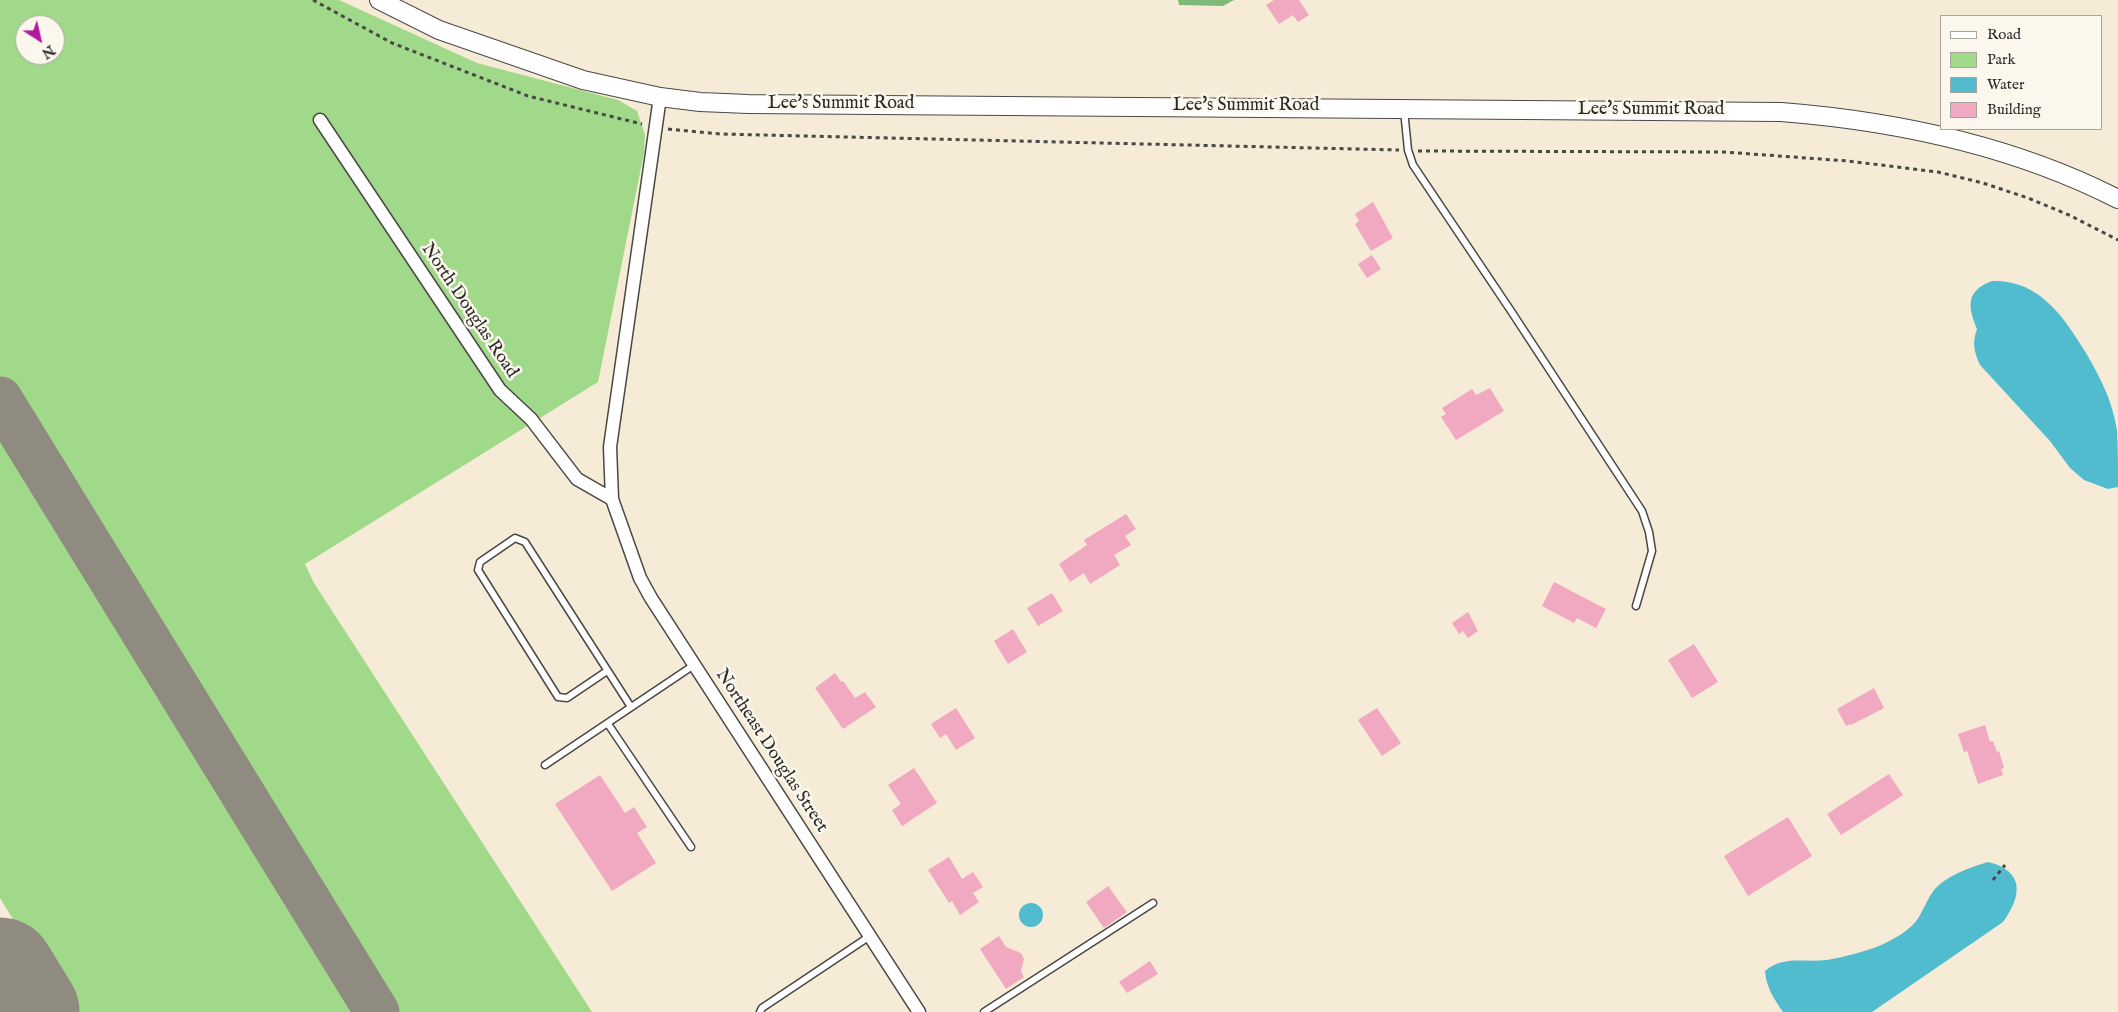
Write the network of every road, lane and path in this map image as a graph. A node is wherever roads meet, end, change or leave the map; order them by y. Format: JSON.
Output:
{"nodes":[{"id":1,"x":313,"y":0,"type":"edge"},
{"id":2,"x":379,"y":0,"type":"edge"},
{"id":3,"x":660,"y":97,"type":"junction"},
{"id":4,"x":1404,"y":108,"type":"junction"},
{"id":5,"x":320,"y":120,"type":"dead end"},
{"id":6,"x":657,"y":128,"type":"junction"},
{"id":7,"x":1408,"y":150,"type":"junction"},
{"id":8,"x":2118,"y":198,"type":"edge"},
{"id":9,"x":2118,"y":240,"type":"edge"},
{"id":10,"x":612,"y":499,"type":"junction"},
{"id":11,"x":1636,"y":606,"type":"dead end"},
{"id":12,"x":694,"y":665,"type":"junction"},
{"id":13,"x":607,"y":671,"type":"junction"},
{"id":14,"x":631,"y":707,"type":"junction"},
{"id":15,"x":608,"y":724,"type":"junction"},
{"id":16,"x":545,"y":765,"type":"dead end"},
{"id":17,"x":691,"y":847,"type":"dead end"},
{"id":18,"x":2005,"y":865,"type":"dead end"},
{"id":19,"x":1993,"y":880,"type":"dead end"},
{"id":20,"x":1153,"y":903,"type":"dead end"},
{"id":21,"x":870,"y":936,"type":"junction"},
{"id":22,"x":760,"y":1012,"type":"edge"},
{"id":23,"x":919,"y":1012,"type":"edge"},
{"id":24,"x":984,"y":1012,"type":"edge"}],
"edges":[{"from":1,"to":6,"type":"path"},
{"from":2,"to":3,"type":"main road","name":"Lee's Summit Road"},
{"from":3,"to":4,"type":"main road","name":"Lee's Summit Road"},
{"from":3,"to":6,"type":"street","name":"Northeast Douglas Street"},
{"from":4,"to":7,"type":"lane"},
{"from":4,"to":8,"type":"main road","name":"Lee's Summit Road"},
{"from":5,"to":10,"type":"street","name":"North Douglas Road"},
{"from":6,"to":7,"type":"path"},
{"from":6,"to":10,"type":"street","name":"Northeast Douglas Street"},
{"from":7,"to":9,"type":"path"},
{"from":7,"to":11,"type":"lane"},
{"from":10,"to":12,"type":"street","name":"Northeast Douglas Street"},
{"from":12,"to":14,"type":"lane"},
{"from":12,"to":21,"type":"street","name":"Northeast Douglas Street"},
{"from":13,"to":13,"type":"lane"},
{"from":13,"to":14,"type":"lane"},
{"from":14,"to":15,"type":"lane"},
{"from":15,"to":16,"type":"lane"},
{"from":15,"to":17,"type":"lane"},
{"from":18,"to":19,"type":"path"},
{"from":20,"to":24,"type":"lane"},
{"from":21,"to":22,"type":"lane"},
{"from":21,"to":23,"type":"street","name":"Northeast Douglas Street"}]}
